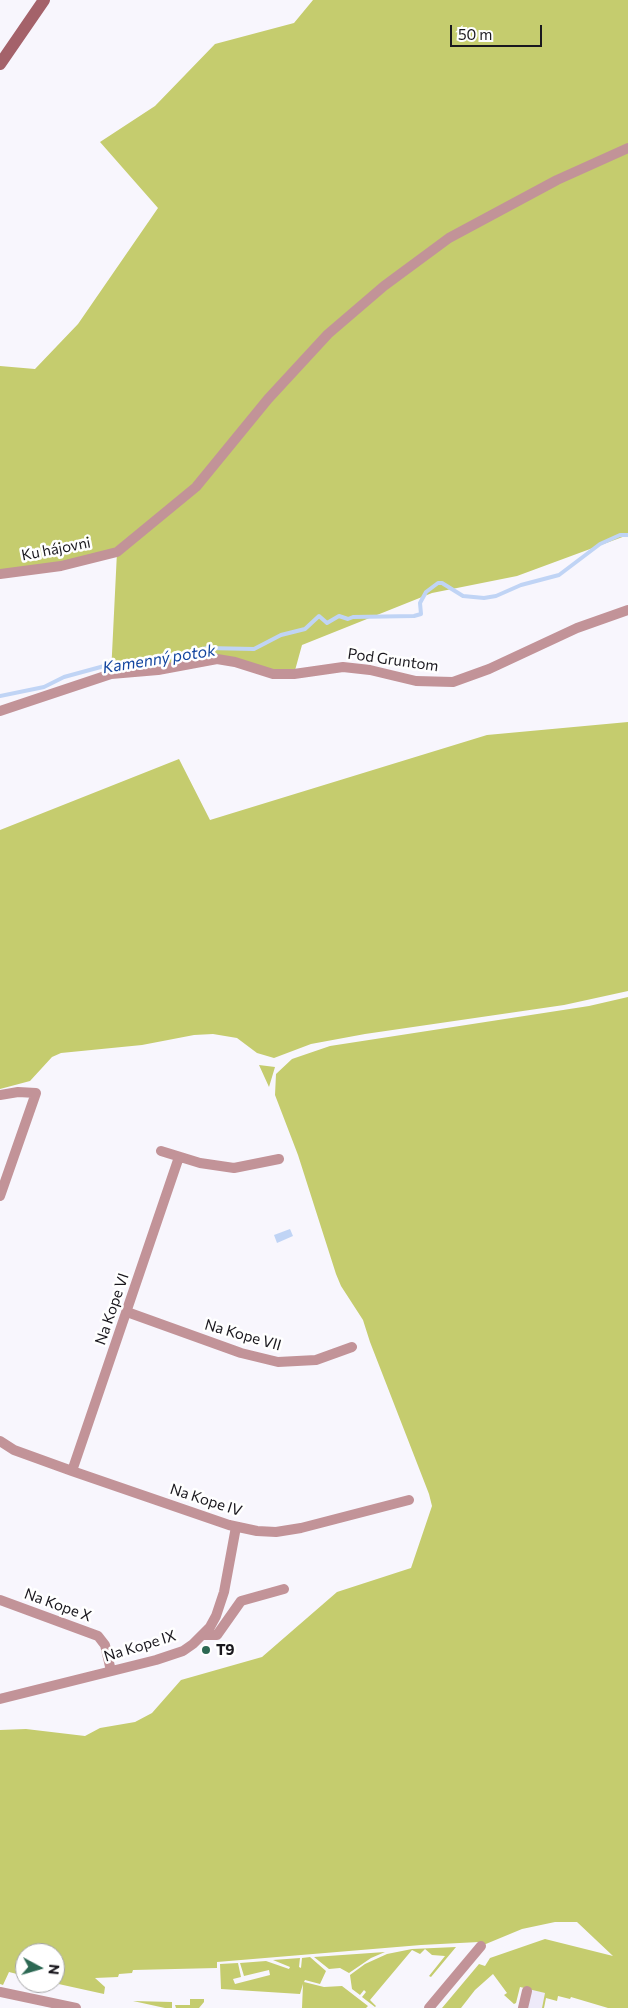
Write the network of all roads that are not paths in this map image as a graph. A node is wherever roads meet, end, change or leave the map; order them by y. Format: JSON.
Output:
{"nodes":[{"id":1,"x":44,"y":0,"type":"edge"},
{"id":2,"x":0,"y":64,"type":"edge"},
{"id":3,"x":628,"y":148,"type":"edge"},
{"id":4,"x":0,"y":574,"type":"edge"},
{"id":5,"x":628,"y":610,"type":"edge"},
{"id":6,"x":0,"y":711,"type":"edge"},
{"id":7,"x":0,"y":1095,"type":"edge"},
{"id":8,"x":160,"y":1151,"type":"dead end"},
{"id":9,"x":179,"y":1157,"type":"junction"},
{"id":10,"x":279,"y":1159,"type":"dead end"},
{"id":11,"x":0,"y":1196,"type":"edge"},
{"id":12,"x":127,"y":1312,"type":"junction"},
{"id":13,"x":352,"y":1347,"type":"dead end"},
{"id":14,"x":0,"y":1441,"type":"edge"},
{"id":15,"x":72,"y":1471,"type":"junction"},
{"id":16,"x":409,"y":1500,"type":"dead end"},
{"id":17,"x":236,"y":1526,"type":"junction"},
{"id":18,"x":284,"y":1589,"type":"dead end"},
{"id":19,"x":0,"y":1600,"type":"edge"},
{"id":20,"x":202,"y":1635,"type":"junction"},
{"id":21,"x":111,"y":1671,"type":"junction"},
{"id":22,"x":0,"y":1699,"type":"edge"},
{"id":23,"x":481,"y":1946,"type":"dead end"},
{"id":24,"x":527,"y":1991,"type":"dead end"},
{"id":25,"x":0,"y":1992,"type":"edge"},
{"id":26,"x":76,"y":2008,"type":"edge"},
{"id":27,"x":430,"y":2008,"type":"edge"},
{"id":28,"x":523,"y":2008,"type":"edge"}],
"edges":[{"from":1,"to":2,"type":"street"},
{"from":3,"to":4,"type":"street","name":"Ku hájovni"},
{"from":5,"to":6,"type":"street","name":"Pod Gruntom"},
{"from":7,"to":11,"type":"street"},
{"from":8,"to":9,"type":"street"},
{"from":9,"to":10,"type":"street"},
{"from":9,"to":12,"type":"street","name":"Na Kope VI"},
{"from":12,"to":13,"type":"street","name":"Na Kope VII"},
{"from":12,"to":15,"type":"street","name":"Na Kope VI"},
{"from":14,"to":15,"type":"street","name":"Na Kope IV"},
{"from":15,"to":17,"type":"street","name":"Na Kope IV"},
{"from":16,"to":17,"type":"street","name":"Na Kope IV"},
{"from":17,"to":20,"type":"street","name":"Na Kope IX"},
{"from":18,"to":20,"type":"street"},
{"from":19,"to":21,"type":"street","name":"Na Kope X"},
{"from":20,"to":21,"type":"street","name":"Na Kope IX"},
{"from":21,"to":22,"type":"street","name":"Na Kope IX"},
{"from":23,"to":27,"type":"street"},
{"from":24,"to":28,"type":"street"},
{"from":25,"to":26,"type":"street"}]}
